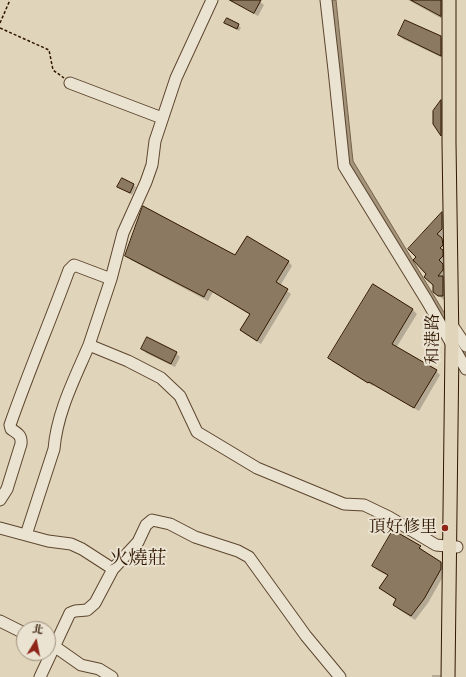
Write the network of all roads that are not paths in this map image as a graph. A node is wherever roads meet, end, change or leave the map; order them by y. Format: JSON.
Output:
{"nodes":[{"id":1,"x":212,"y":0,"type":"edge"},
{"id":2,"x":326,"y":0,"type":"edge"},
{"id":3,"x":449,"y":0,"type":"edge"},
{"id":4,"x":457,"y":0,"type":"edge"},
{"id":5,"x":70,"y":83,"type":"road end"},
{"id":6,"x":162,"y":118,"type":"junction"},
{"id":7,"x":111,"y":279,"type":"junction"},
{"id":8,"x":456,"y":339,"type":"edge"},
{"id":9,"x":89,"y":346,"type":"junction"},
{"id":10,"x":466,"y":369,"type":"edge"},
{"id":11,"x":0,"y":500,"type":"edge"},
{"id":12,"x":0,"y":528,"type":"edge"},
{"id":13,"x":26,"y":535,"type":"junction"},
{"id":14,"x":453,"y":547,"type":"junction"},
{"id":15,"x":112,"y":569,"type":"junction"},
{"id":16,"x":0,"y":621,"type":"edge"},
{"id":17,"x":16,"y":629,"type":"edge"},
{"id":18,"x":56,"y":636,"type":"edge"},
{"id":19,"x":56,"y":648,"type":"edge"},
{"id":20,"x":45,"y":661,"type":"edge"},
{"id":21,"x":40,"y":677,"type":"edge"},
{"id":22,"x":112,"y":677,"type":"edge"},
{"id":23,"x":340,"y":677,"type":"edge"},
{"id":24,"x":448,"y":677,"type":"edge"},
{"id":25,"x":457,"y":677,"type":"edge"}],
"edges":[{"from":1,"to":6,"type":"lane"},
{"from":2,"to":8,"type":"lane"},
{"from":3,"to":8,"type":"main road","name":"和港路"},
{"from":4,"to":8,"type":"main road","name":"和港路"},
{"from":5,"to":6,"type":"lane"},
{"from":6,"to":7,"type":"lane"},
{"from":7,"to":9,"type":"lane"},
{"from":7,"to":11,"type":"lane"},
{"from":8,"to":10,"type":"lane"},
{"from":8,"to":14,"type":"main road","name":"和港路"},
{"from":9,"to":13,"type":"lane"},
{"from":9,"to":14,"type":"lane"},
{"from":12,"to":13,"type":"lane"},
{"from":13,"to":15,"type":"lane"},
{"from":14,"to":24,"type":"main road","name":"和港路"},
{"from":14,"to":25,"type":"main road","name":"和港路"},
{"from":15,"to":18,"type":"lane"},
{"from":15,"to":23,"type":"lane"},
{"from":16,"to":17,"type":"lane"},
{"from":19,"to":22,"type":"lane"},
{"from":20,"to":21,"type":"lane"}]}
